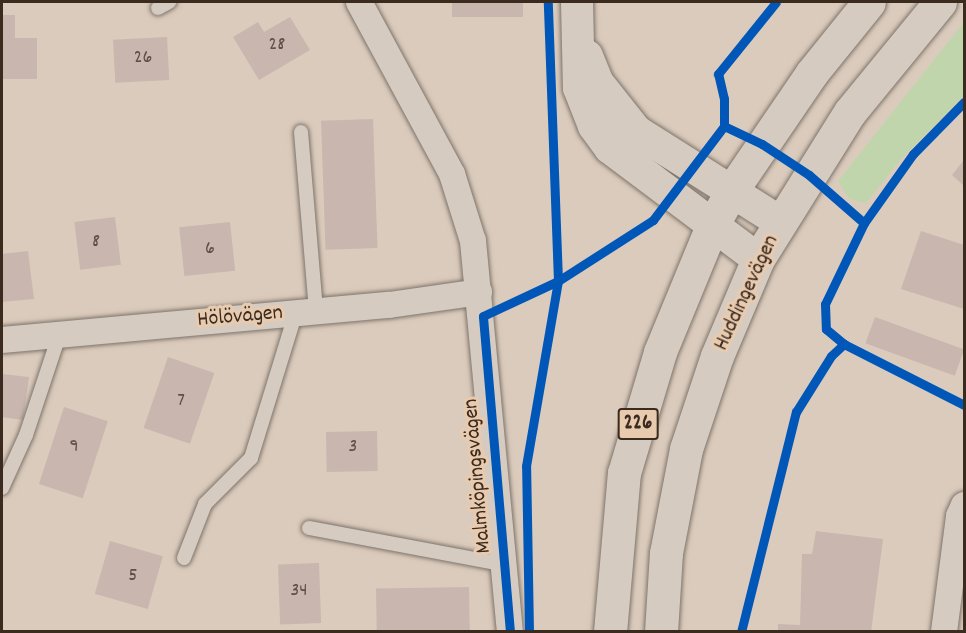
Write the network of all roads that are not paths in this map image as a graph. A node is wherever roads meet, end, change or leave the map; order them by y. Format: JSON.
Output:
{"nodes":[{"id":1,"x":359,"y":2,"type":"edge"},
{"id":2,"x":577,"y":2,"type":"edge"},
{"id":3,"x":869,"y":2,"type":"edge"},
{"id":4,"x":940,"y":2,"type":"edge"},
{"id":5,"x":579,"y":36,"type":"junction"},
{"id":6,"x":301,"y":132,"type":"dead end"},
{"id":7,"x":732,"y":190,"type":"junction"},
{"id":8,"x":780,"y":222,"type":"junction"},
{"id":9,"x":712,"y":226,"type":"junction"},
{"id":10,"x":758,"y":259,"type":"junction"},
{"id":11,"x":479,"y":292,"type":"junction"},
{"id":12,"x":306,"y":312,"type":"junction"},
{"id":13,"x":60,"y":333,"type":"junction"},
{"id":14,"x":2,"y":340,"type":"edge"},
{"id":15,"x":2,"y":488,"type":"edge"},
{"id":16,"x":962,"y":510,"type":"edge"},
{"id":17,"x":309,"y":528,"type":"dead end"},
{"id":18,"x":184,"y":558,"type":"dead end"},
{"id":19,"x":506,"y":565,"type":"junction"},
{"id":20,"x":510,"y":632,"type":"edge"},
{"id":21,"x":610,"y":632,"type":"edge"},
{"id":22,"x":661,"y":632,"type":"edge"},
{"id":23,"x":944,"y":632,"type":"edge"}],
"edges":[{"from":1,"to":11,"type":"street","name":"Malmköpingsvägen"},
{"from":2,"to":5,"type":"street"},
{"from":3,"to":7,"type":"main road","number":"226"},
{"from":4,"to":8,"type":"main road","name":"Huddingevägen","number":"226"},
{"from":5,"to":7,"type":"street"},
{"from":5,"to":9,"type":"street"},
{"from":6,"to":12,"type":"lane"},
{"from":7,"to":8,"type":"street"},
{"from":7,"to":9,"type":"main road","number":"226"},
{"from":8,"to":10,"type":"main road","name":"Huddingevägen","number":"226"},
{"from":9,"to":10,"type":"street"},
{"from":9,"to":21,"type":"main road","number":"226"},
{"from":10,"to":22,"type":"main road","name":"Huddingevägen","number":"226"},
{"from":11,"to":12,"type":"street","name":"Hölövägen"},
{"from":11,"to":19,"type":"street","name":"Malmköpingsvägen"},
{"from":12,"to":13,"type":"street","name":"Hölövägen"},
{"from":12,"to":18,"type":"lane"},
{"from":13,"to":14,"type":"street","name":"Hölövägen"},
{"from":13,"to":15,"type":"lane"},
{"from":16,"to":23,"type":"street"},
{"from":17,"to":19,"type":"lane"},
{"from":19,"to":20,"type":"street","name":"Malmköpingsvägen"}]}
